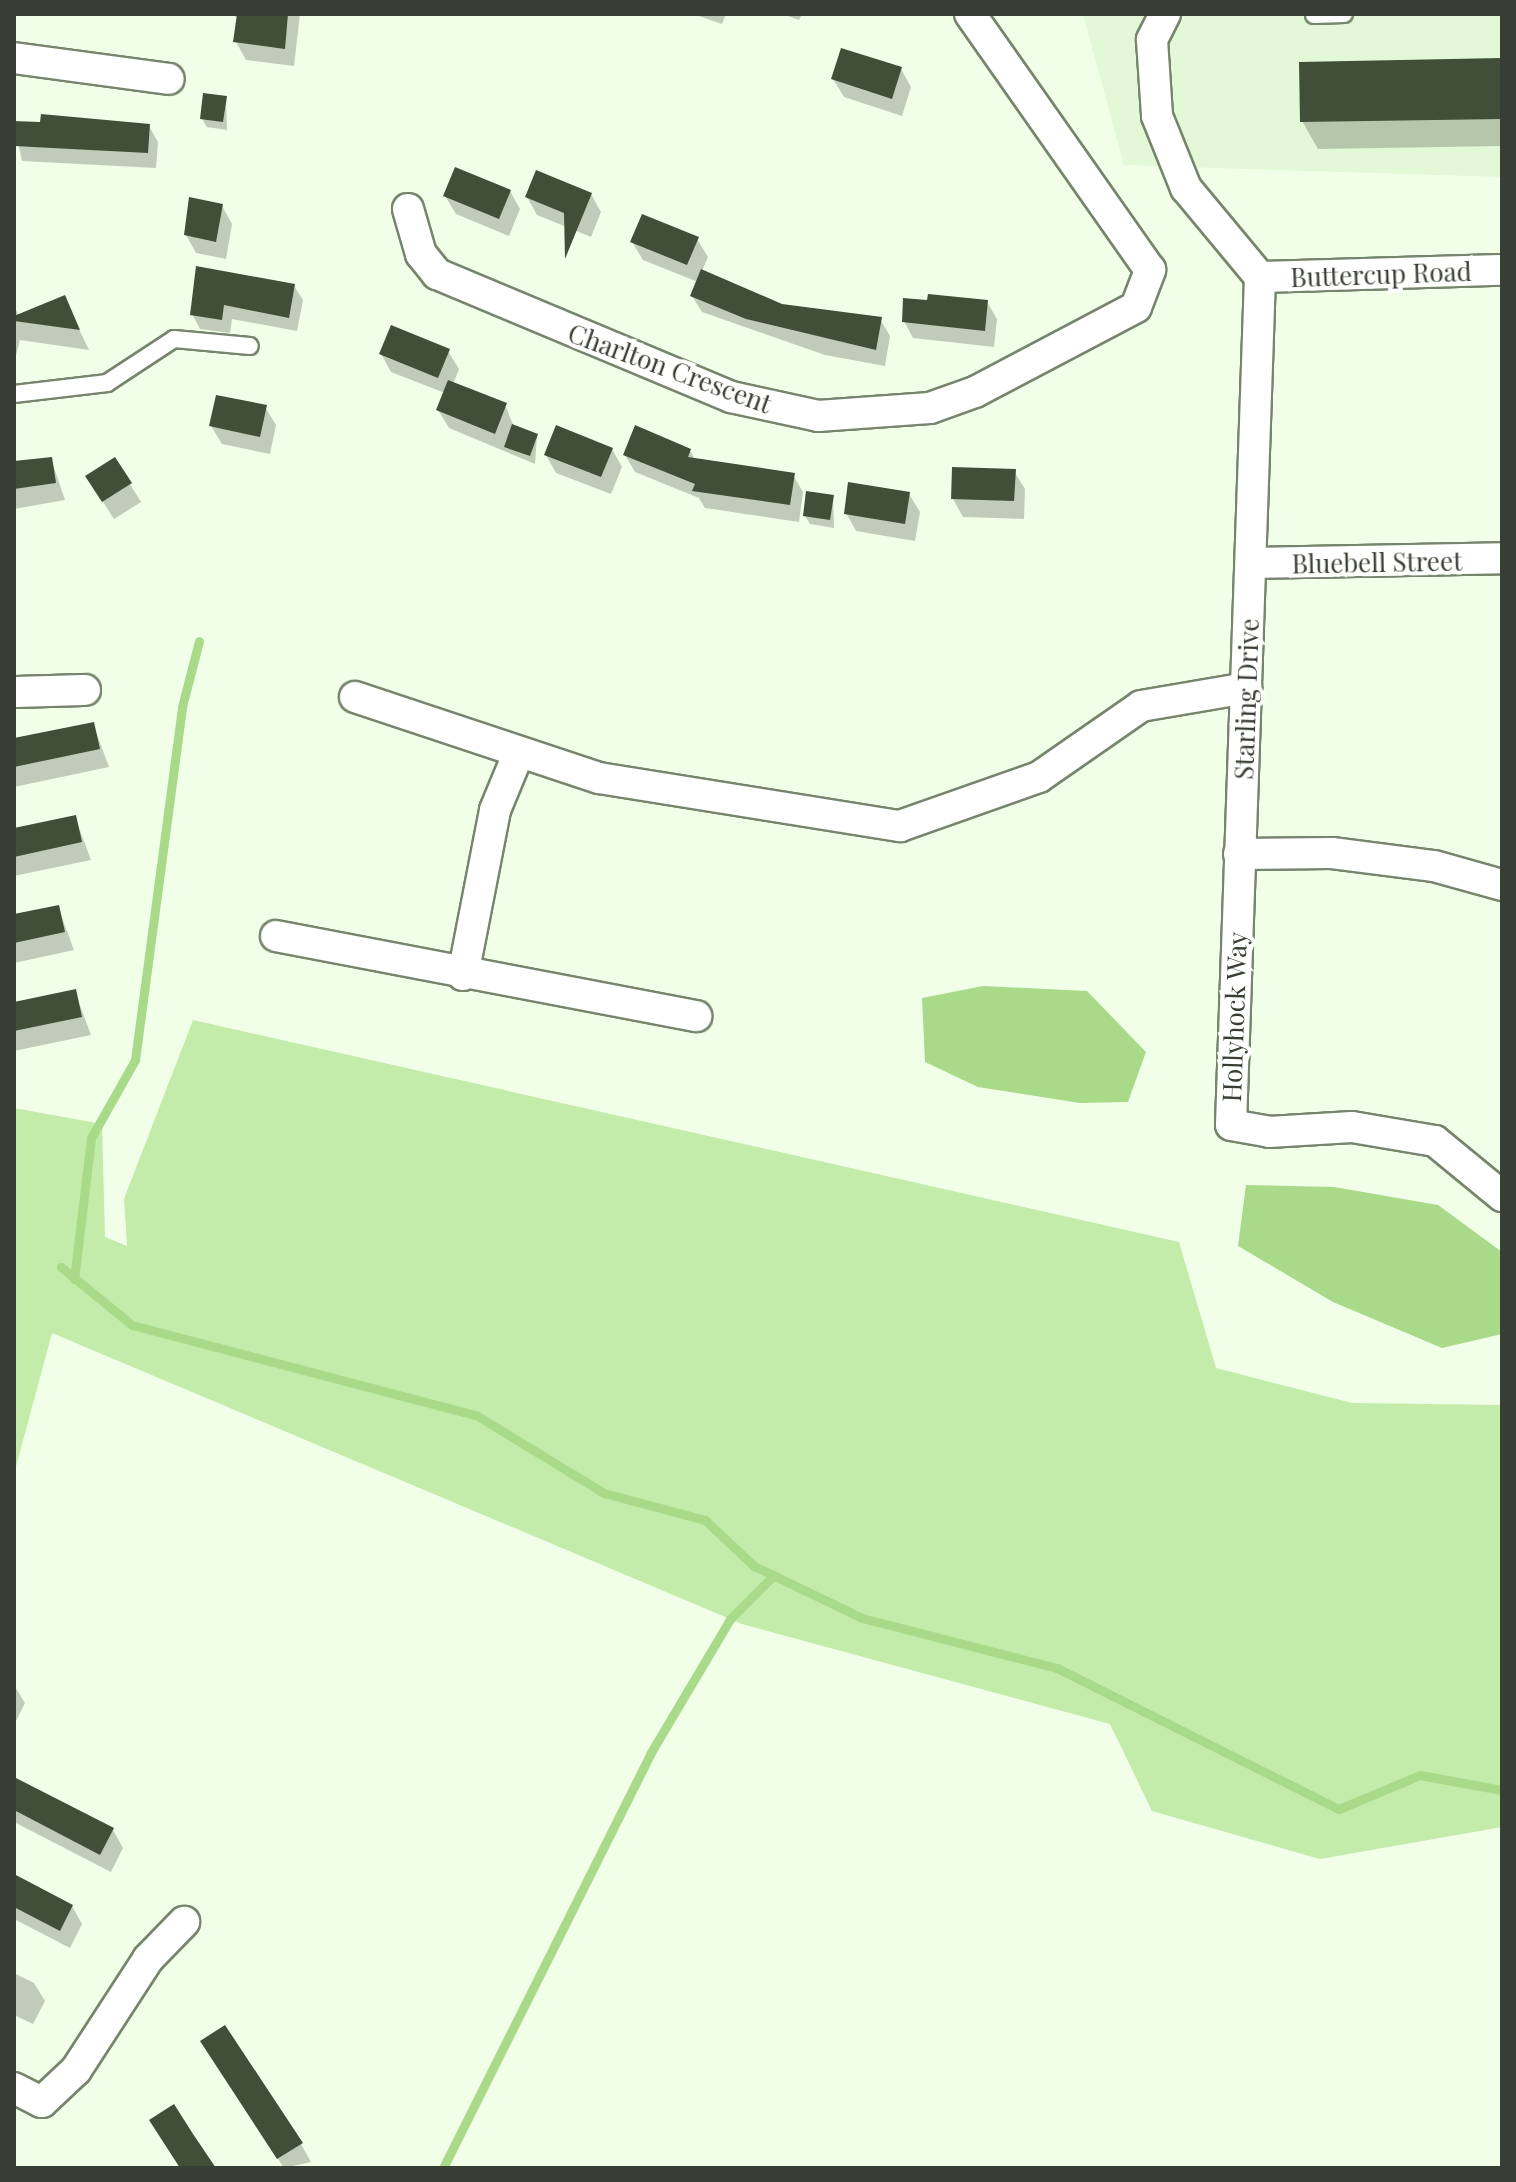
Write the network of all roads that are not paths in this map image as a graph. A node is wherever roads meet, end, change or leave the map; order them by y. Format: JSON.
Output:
{"nodes":[{"id":1,"x":970,"y":14,"type":"edge"},
{"id":2,"x":1165,"y":14,"type":"edge"},
{"id":3,"x":1344,"y":14,"type":"edge"},
{"id":4,"x":1314,"y":15,"type":"edge"},
{"id":5,"x":14,"y":58,"type":"edge"},
{"id":6,"x":169,"y":79,"type":"dead end"},
{"id":7,"x":408,"y":209,"type":"dead end"},
{"id":8,"x":1502,"y":270,"type":"edge"},
{"id":9,"x":1260,"y":277,"type":"junction"},
{"id":10,"x":250,"y":346,"type":"dead end"},
{"id":11,"x":14,"y":394,"type":"edge"},
{"id":12,"x":1502,"y":558,"type":"edge"},
{"id":13,"x":1252,"y":563,"type":"junction"},
{"id":14,"x":1246,"y":688,"type":"junction"},
{"id":15,"x":85,"y":690,"type":"dead end"},
{"id":16,"x":14,"y":692,"type":"edge"},
{"id":17,"x":355,"y":697,"type":"dead end"},
{"id":18,"x":519,"y":752,"type":"junction"},
{"id":19,"x":1239,"y":854,"type":"junction"},
{"id":20,"x":1502,"y":885,"type":"edge"},
{"id":21,"x":276,"y":936,"type":"dead end"},
{"id":22,"x":463,"y":975,"type":"junction"},
{"id":23,"x":696,"y":1016,"type":"dead end"},
{"id":24,"x":1502,"y":1196,"type":"edge"},
{"id":25,"x":184,"y":1922,"type":"dead end"},
{"id":26,"x":14,"y":2088,"type":"edge"}],
"edges":[{"from":1,"to":7,"type":"street","name":"Charlton Crescent"},
{"from":2,"to":9,"type":"street"},
{"from":3,"to":4,"type":"lane"},
{"from":5,"to":6,"type":"street"},
{"from":8,"to":9,"type":"street","name":"Buttercup Road"},
{"from":9,"to":13,"type":"street","name":"Starling Drive"},
{"from":10,"to":11,"type":"lane"},
{"from":12,"to":13,"type":"street","name":"Bluebell Street"},
{"from":13,"to":14,"type":"street","name":"Starling Drive"},
{"from":14,"to":18,"type":"street"},
{"from":14,"to":19,"type":"street","name":"Starling Drive"},
{"from":15,"to":16,"type":"street"},
{"from":17,"to":18,"type":"street"},
{"from":18,"to":22,"type":"street"},
{"from":19,"to":20,"type":"street"},
{"from":19,"to":24,"type":"street","name":"Hollyhock Way"},
{"from":21,"to":22,"type":"street"},
{"from":22,"to":23,"type":"street"},
{"from":25,"to":26,"type":"street"}]}
